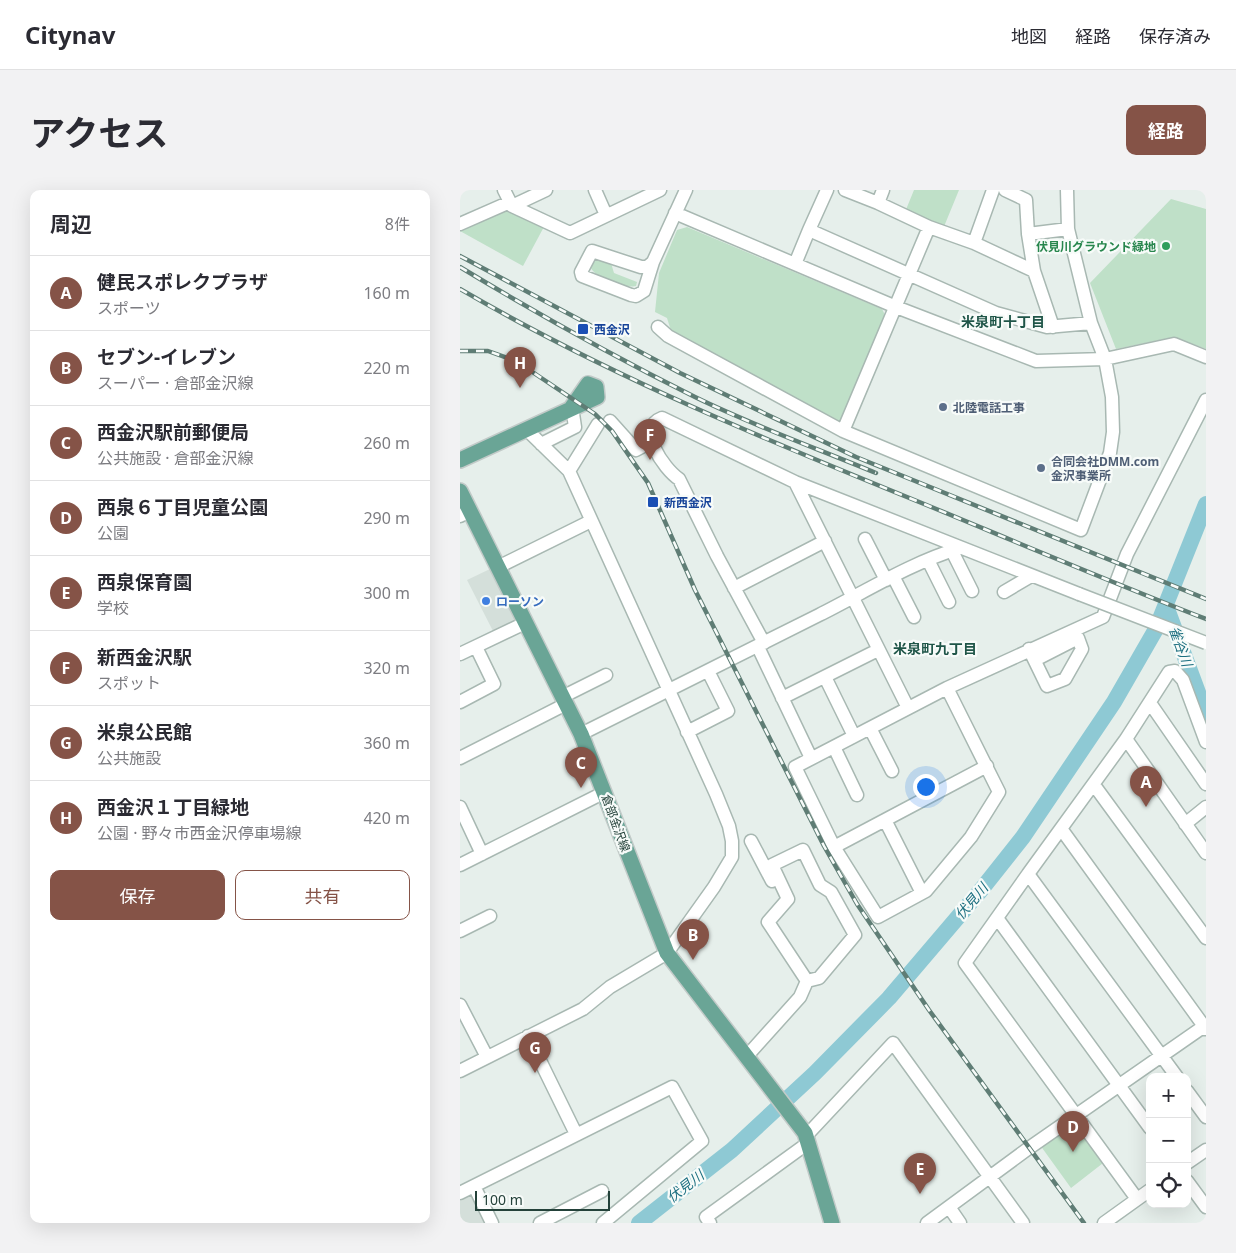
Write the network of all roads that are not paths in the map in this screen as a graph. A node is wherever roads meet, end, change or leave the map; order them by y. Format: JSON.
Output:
{"nodes":[{"id":1,"x":504,"y":190,"type":"edge"},
{"id":2,"x":546,"y":190,"type":"edge"},
{"id":3,"x":594,"y":190,"type":"edge"},
{"id":4,"x":660,"y":190,"type":"edge"},
{"id":5,"x":686,"y":190,"type":"edge"},
{"id":6,"x":827,"y":190,"type":"edge"},
{"id":7,"x":845,"y":190,"type":"edge"},
{"id":8,"x":883,"y":190,"type":"edge"},
{"id":9,"x":993,"y":190,"type":"edge"},
{"id":10,"x":1005,"y":190,"type":"edge"},
{"id":11,"x":1067,"y":190,"type":"edge"},
{"id":12,"x":1027,"y":195,"type":"edge"},
{"id":13,"x":878,"y":203,"type":"junction"},
{"id":14,"x":511,"y":204,"type":"junction"},
{"id":15,"x":675,"y":213,"type":"junction"},
{"id":16,"x":606,"y":215,"type":"junction"},
{"id":17,"x":460,"y":224,"type":"edge"},
{"id":18,"x":929,"y":227,"type":"junction"},
{"id":19,"x":1068,"y":229,"type":"junction"},
{"id":20,"x":809,"y":230,"type":"junction"},
{"id":21,"x":1028,"y":234,"type":"junction"},
{"id":22,"x":974,"y":243,"type":"junction"},
{"id":23,"x":653,"y":262,"type":"junction"},
{"id":24,"x":795,"y":264,"type":"junction"},
{"id":25,"x":1034,"y":270,"type":"junction"},
{"id":26,"x":909,"y":275,"type":"junction"},
{"id":27,"x":896,"y":308,"type":"junction"},
{"id":28,"x":1091,"y":323,"type":"junction"},
{"id":29,"x":658,"y":327,"type":"dead end"},
{"id":30,"x":1053,"y":327,"type":"junction"},
{"id":31,"x":1206,"y":357,"type":"edge"},
{"id":32,"x":1105,"y":359,"type":"junction"},
{"id":33,"x":1206,"y":400,"type":"edge"},
{"id":34,"x":572,"y":408,"type":"joint"},
{"id":35,"x":526,"y":429,"type":"junction"},
{"id":36,"x":843,"y":431,"type":"junction"},
{"id":37,"x":651,"y":442,"type":"junction"},
{"id":38,"x":541,"y":444,"type":"junction"},
{"id":39,"x":460,"y":460,"type":"edge"},
{"id":40,"x":569,"y":471,"type":"junction"},
{"id":41,"x":795,"y":482,"type":"junction"},
{"id":42,"x":460,"y":491,"type":"edge"},
{"id":43,"x":465,"y":514,"type":"edge"},
{"id":44,"x":591,"y":521,"type":"junction"},
{"id":45,"x":865,"y":539,"type":"dead end"},
{"id":46,"x":825,"y":541,"type":"junction"},
{"id":47,"x":956,"y":549,"type":"junction"},
{"id":48,"x":928,"y":560,"type":"junction"},
{"id":49,"x":498,"y":567,"type":"junction"},
{"id":50,"x":1031,"y":576,"type":"junction"},
{"id":51,"x":890,"y":578,"type":"junction"},
{"id":52,"x":734,"y":588,"type":"junction"},
{"id":53,"x":972,"y":591,"type":"dead end"},
{"id":54,"x":1004,"y":592,"type":"dead end"},
{"id":55,"x":852,"y":598,"type":"junction"},
{"id":56,"x":949,"y":602,"type":"dead end"},
{"id":57,"x":914,"y":617,"type":"dead end"},
{"id":58,"x":525,"y":623,"type":"junction"},
{"id":59,"x":1206,"y":643,"type":"edge"},
{"id":60,"x":761,"y":645,"type":"junction"},
{"id":61,"x":476,"y":647,"type":"junction"},
{"id":62,"x":878,"y":650,"type":"junction"},
{"id":63,"x":460,"y":654,"type":"edge"},
{"id":64,"x":708,"y":671,"type":"junction"},
{"id":65,"x":606,"y":675,"type":"dead end"},
{"id":66,"x":825,"y":677,"type":"junction"},
{"id":67,"x":947,"y":688,"type":"junction"},
{"id":68,"x":667,"y":691,"type":"junction"},
{"id":69,"x":782,"y":698,"type":"junction"},
{"id":70,"x":564,"y":701,"type":"junction"},
{"id":71,"x":460,"y":702,"type":"edge"},
{"id":72,"x":1150,"y":703,"type":"junction"},
{"id":73,"x":908,"y":708,"type":"junction"},
{"id":74,"x":870,"y":728,"type":"junction"},
{"id":75,"x":687,"y":732,"type":"junction"},
{"id":76,"x":581,"y":734,"type":"junction"},
{"id":77,"x":854,"y":736,"type":"junction"},
{"id":78,"x":1126,"y":739,"type":"junction"},
{"id":79,"x":1206,"y":742,"type":"edge"},
{"id":80,"x":834,"y":747,"type":"junction"},
{"id":81,"x":460,"y":758,"type":"edge"},
{"id":82,"x":812,"y":758,"type":"junction"},
{"id":83,"x":987,"y":766,"type":"junction"},
{"id":84,"x":892,"y":771,"type":"dead end"},
{"id":85,"x":1094,"y":784,"type":"junction"},
{"id":86,"x":1206,"y":784,"type":"edge"},
{"id":87,"x":605,"y":792,"type":"junction"},
{"id":88,"x":858,"y":795,"type":"dead end"},
{"id":89,"x":460,"y":807,"type":"edge"},
{"id":90,"x":1206,"y":807,"type":"edge"},
{"id":91,"x":885,"y":820,"type":"junction"},
{"id":92,"x":1185,"y":824,"type":"junction"},
{"id":93,"x":1062,"y":830,"type":"junction"},
{"id":94,"x":751,"y":841,"type":"dead end"},
{"id":95,"x":834,"y":847,"type":"junction"},
{"id":96,"x":1206,"y":852,"type":"edge"},
{"id":97,"x":482,"y":854,"type":"junction"},
{"id":98,"x":460,"y":865,"type":"edge"},
{"id":99,"x":1028,"y":874,"type":"junction"},
{"id":100,"x":922,"y":893,"type":"junction"},
{"id":101,"x":788,"y":899,"type":"junction"},
{"id":102,"x":490,"y":916,"type":"dead end"},
{"id":103,"x":996,"y":918,"type":"junction"},
{"id":104,"x":460,"y":931,"type":"edge"},
{"id":105,"x":1206,"y":938,"type":"edge"},
{"id":106,"x":667,"y":953,"type":"junction"},
{"id":107,"x":807,"y":981,"type":"junction"},
{"id":108,"x":460,"y":1005,"type":"edge"},
{"id":109,"x":1205,"y":1027,"type":"edge"},
{"id":110,"x":528,"y":1036,"type":"junction"},
{"id":111,"x":747,"y":1056,"type":"junction"},
{"id":112,"x":1161,"y":1056,"type":"junction"},
{"id":113,"x":486,"y":1057,"type":"junction"},
{"id":114,"x":460,"y":1071,"type":"edge"},
{"id":115,"x":1174,"y":1073,"type":"edge"},
{"id":116,"x":1119,"y":1086,"type":"junction"},
{"id":117,"x":1191,"y":1096,"type":"edge"},
{"id":118,"x":1076,"y":1116,"type":"junction"},
{"id":119,"x":1206,"y":1117,"type":"edge"},
{"id":120,"x":1146,"y":1123,"type":"edge"},
{"id":121,"x":576,"y":1134,"type":"junction"},
{"id":122,"x":807,"y":1137,"type":"junction"},
{"id":123,"x":1206,"y":1150,"type":"edge"},
{"id":124,"x":1191,"y":1160,"type":"edge"},
{"id":125,"x":990,"y":1176,"type":"junction"},
{"id":126,"x":474,"y":1186,"type":"junction"},
{"id":127,"x":1191,"y":1186,"type":"edge"},
{"id":128,"x":602,"y":1191,"type":"dead end"},
{"id":129,"x":460,"y":1193,"type":"edge"},
{"id":130,"x":1146,"y":1193,"type":"edge"},
{"id":131,"x":1137,"y":1199,"type":"junction"},
{"id":132,"x":949,"y":1207,"type":"junction"},
{"id":133,"x":1206,"y":1207,"type":"edge"},
{"id":134,"x":705,"y":1221,"type":"edge"},
{"id":135,"x":492,"y":1223,"type":"edge"},
{"id":136,"x":540,"y":1223,"type":"edge"},
{"id":137,"x":604,"y":1223,"type":"edge"},
{"id":138,"x":832,"y":1223,"type":"edge"},
{"id":139,"x":927,"y":1223,"type":"edge"},
{"id":140,"x":960,"y":1223,"type":"edge"},
{"id":141,"x":1023,"y":1223,"type":"edge"},
{"id":142,"x":1104,"y":1223,"type":"edge"}],
"edges":[{"from":1,"to":14,"type":"street"},
{"from":2,"to":14,"type":"street"},
{"from":3,"to":16,"type":"street"},
{"from":4,"to":16,"type":"street"},
{"from":5,"to":15,"type":"street"},
{"from":6,"to":20,"type":"street"},
{"from":7,"to":13,"type":"street"},
{"from":8,"to":13,"type":"street"},
{"from":9,"to":22,"type":"street"},
{"from":10,"to":12,"type":"street"},
{"from":11,"to":19,"type":"street"},
{"from":12,"to":21,"type":"street"},
{"from":13,"to":18,"type":"street"},
{"from":14,"to":16,"type":"street"},
{"from":14,"to":17,"type":"street"},
{"from":15,"to":23,"type":"street"},
{"from":15,"to":24,"type":"street"},
{"from":18,"to":22,"type":"street"},
{"from":18,"to":26,"type":"street"},
{"from":19,"to":21,"type":"street"},
{"from":19,"to":28,"type":"street"},
{"from":20,"to":24,"type":"street"},
{"from":20,"to":26,"type":"street"},
{"from":21,"to":25,"type":"street"},
{"from":22,"to":25,"type":"street"},
{"from":23,"to":23,"type":"street"},
{"from":24,"to":27,"type":"street"},
{"from":25,"to":30,"type":"street"},
{"from":26,"to":27,"type":"street"},
{"from":26,"to":30,"type":"street"},
{"from":27,"to":32,"type":"street"},
{"from":27,"to":36,"type":"street"},
{"from":28,"to":30,"type":"street"},
{"from":28,"to":32,"type":"street"},
{"from":29,"to":36,"type":"street"},
{"from":31,"to":32,"type":"street"},
{"from":32,"to":36,"type":"street"},
{"from":33,"to":67,"type":"street"},
{"from":34,"to":35,"type":"main road"},
{"from":34,"to":38,"type":"street"},
{"from":35,"to":38,"type":"street"},
{"from":35,"to":39,"type":"main road"},
{"from":37,"to":40,"type":"street"},
{"from":37,"to":41,"type":"street"},
{"from":37,"to":52,"type":"street"},
{"from":38,"to":40,"type":"street"},
{"from":40,"to":44,"type":"street"},
{"from":41,"to":46,"type":"street"},
{"from":41,"to":47,"type":"street"},
{"from":42,"to":43,"type":"main road","name":"倉部金沢線"},
{"from":43,"to":49,"type":"main road","name":"倉部金沢線"},
{"from":44,"to":49,"type":"street"},
{"from":44,"to":68,"type":"street"},
{"from":45,"to":51,"type":"street"},
{"from":46,"to":52,"type":"street"},
{"from":46,"to":55,"type":"street"},
{"from":47,"to":48,"type":"street"},
{"from":47,"to":50,"type":"street"},
{"from":47,"to":53,"type":"street"},
{"from":48,"to":51,"type":"street"},
{"from":48,"to":56,"type":"street"},
{"from":49,"to":58,"type":"main road","name":"倉部金沢線"},
{"from":50,"to":54,"type":"street"},
{"from":50,"to":59,"type":"street","bridge":true},
{"from":51,"to":55,"type":"street"},
{"from":51,"to":57,"type":"street"},
{"from":52,"to":60,"type":"street"},
{"from":55,"to":60,"type":"street"},
{"from":55,"to":62,"type":"street"},
{"from":58,"to":61,"type":"street"},
{"from":58,"to":70,"type":"main road","name":"倉部金沢線"},
{"from":60,"to":64,"type":"street"},
{"from":60,"to":69,"type":"street"},
{"from":61,"to":63,"type":"street"},
{"from":61,"to":71,"type":"street"},
{"from":62,"to":66,"type":"street"},
{"from":62,"to":73,"type":"street"},
{"from":64,"to":68,"type":"street"},
{"from":64,"to":75,"type":"street"},
{"from":65,"to":70,"type":"street"},
{"from":66,"to":69,"type":"street"},
{"from":66,"to":77,"type":"street"},
{"from":67,"to":73,"type":"street"},
{"from":67,"to":83,"type":"street"},
{"from":68,"to":75,"type":"street"},
{"from":68,"to":76,"type":"street"},
{"from":69,"to":82,"type":"street"},
{"from":70,"to":76,"type":"main road","name":"倉部金沢線"},
{"from":70,"to":81,"type":"street"},
{"from":72,"to":78,"type":"street"},
{"from":72,"to":79,"type":"street"},
{"from":72,"to":86,"type":"street"},
{"from":73,"to":74,"type":"street"},
{"from":74,"to":77,"type":"street"},
{"from":74,"to":84,"type":"street"},
{"from":75,"to":106,"type":"street"},
{"from":76,"to":87,"type":"main road","name":"倉部金沢線"},
{"from":77,"to":80,"type":"street"},
{"from":78,"to":85,"type":"street"},
{"from":78,"to":92,"type":"street"},
{"from":80,"to":82,"type":"street"},
{"from":80,"to":88,"type":"street"},
{"from":82,"to":95,"type":"street"},
{"from":83,"to":91,"type":"street"},
{"from":83,"to":100,"type":"street"},
{"from":85,"to":93,"type":"street"},
{"from":85,"to":105,"type":"street"},
{"from":87,"to":97,"type":"street"},
{"from":87,"to":106,"type":"main road","name":"倉部金沢線"},
{"from":89,"to":97,"type":"street"},
{"from":90,"to":92,"type":"street"},
{"from":91,"to":95,"type":"street"},
{"from":91,"to":100,"type":"street"},
{"from":92,"to":96,"type":"street"},
{"from":93,"to":99,"type":"street"},
{"from":93,"to":109,"type":"street"},
{"from":94,"to":101,"type":"street"},
{"from":95,"to":100,"type":"street"},
{"from":97,"to":98,"type":"street"},
{"from":99,"to":103,"type":"street"},
{"from":99,"to":112,"type":"street"},
{"from":101,"to":107,"type":"street"},
{"from":101,"to":107,"type":"street"},
{"from":102,"to":104,"type":"street"},
{"from":103,"to":116,"type":"street"},
{"from":103,"to":118,"type":"street"},
{"from":106,"to":110,"type":"street"},
{"from":106,"to":111,"type":"main road","name":"倉部金沢線"},
{"from":107,"to":111,"type":"street"},
{"from":108,"to":113,"type":"street"},
{"from":109,"to":112,"type":"street"},
{"from":110,"to":113,"type":"street"},
{"from":110,"to":121,"type":"street"},
{"from":111,"to":122,"type":"main road","name":"倉部金沢線"},
{"from":112,"to":115,"type":"street"},
{"from":112,"to":116,"type":"street"},
{"from":113,"to":114,"type":"street"},
{"from":116,"to":118,"type":"street"},
{"from":116,"to":120,"type":"street"},
{"from":117,"to":119,"type":"street"},
{"from":118,"to":125,"type":"street"},
{"from":118,"to":131,"type":"street"},
{"from":121,"to":126,"type":"street"},
{"from":121,"to":137,"type":"street"},
{"from":122,"to":125,"type":"street"},
{"from":122,"to":134,"type":"street"},
{"from":122,"to":138,"type":"main road"},
{"from":123,"to":124,"type":"street"},
{"from":125,"to":132,"type":"street"},
{"from":125,"to":141,"type":"street"},
{"from":126,"to":129,"type":"street"},
{"from":126,"to":135,"type":"street"},
{"from":127,"to":133,"type":"street"},
{"from":128,"to":136,"type":"street"},
{"from":130,"to":131,"type":"street"},
{"from":131,"to":142,"type":"street"},
{"from":132,"to":139,"type":"street"},
{"from":132,"to":140,"type":"street"}]}
